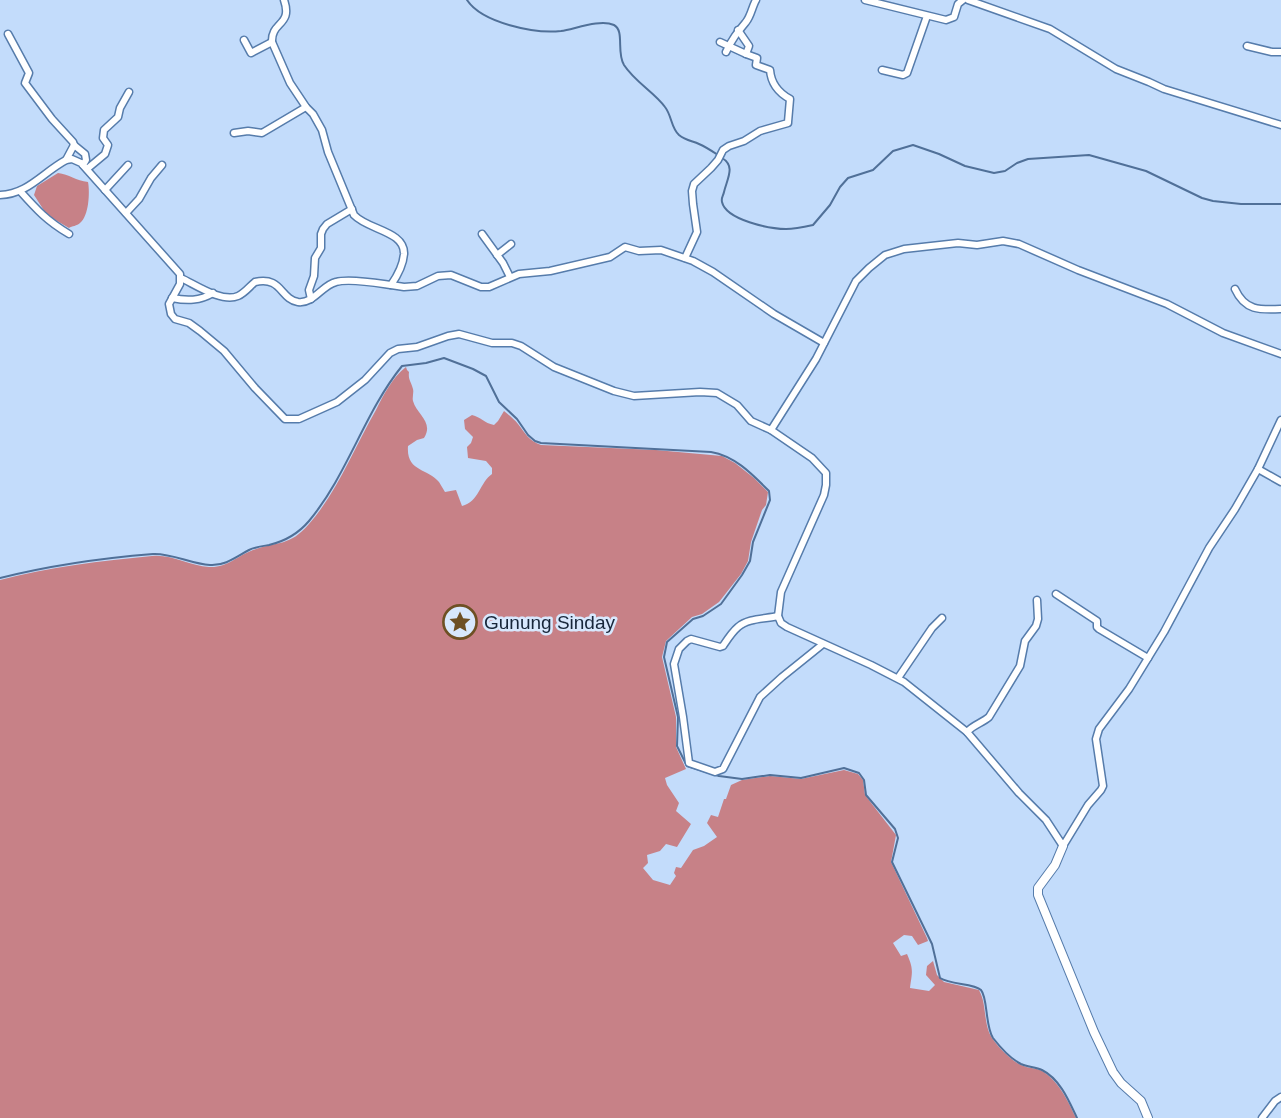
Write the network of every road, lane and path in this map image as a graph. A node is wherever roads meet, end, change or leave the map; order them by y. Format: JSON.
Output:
{"nodes":[{"id":1,"x":284,"y":0,"type":"edge"},
{"id":2,"x":756,"y":0,"type":"edge"},
{"id":3,"x":865,"y":0,"type":"edge"},
{"id":4,"x":963,"y":0,"type":"edge"},
{"id":5,"x":968,"y":0,"type":"edge"},
{"id":6,"x":927,"y":16,"type":"junction"},
{"id":7,"x":738,"y":30,"type":"junction"},
{"id":8,"x":8,"y":34,"type":"dead end"},
{"id":9,"x":244,"y":40,"type":"dead end"},
{"id":10,"x":272,"y":41,"type":"junction"},
{"id":11,"x":720,"y":42,"type":"dead end"},
{"id":12,"x":1247,"y":46,"type":"dead end"},
{"id":13,"x":727,"y":49,"type":"junction"},
{"id":14,"x":1281,"y":52,"type":"edge"},
{"id":15,"x":746,"y":54,"type":"junction"},
{"id":16,"x":881,"y":70,"type":"dead end"},
{"id":17,"x":129,"y":92,"type":"dead end"},
{"id":18,"x":306,"y":107,"type":"junction"},
{"id":19,"x":1281,"y":125,"type":"edge"},
{"id":20,"x":234,"y":133,"type":"dead end"},
{"id":21,"x":74,"y":145,"type":"junction"},
{"id":22,"x":66,"y":160,"type":"junction"},
{"id":23,"x":128,"y":165,"type":"dead end"},
{"id":24,"x":162,"y":165,"type":"dead end"},
{"id":25,"x":85,"y":167,"type":"junction"},
{"id":26,"x":105,"y":190,"type":"junction"},
{"id":27,"x":20,"y":191,"type":"junction"},
{"id":28,"x":0,"y":195,"type":"edge"},
{"id":29,"x":352,"y":209,"type":"junction"},
{"id":30,"x":126,"y":213,"type":"junction"},
{"id":31,"x":69,"y":234,"type":"dead end"},
{"id":32,"x":482,"y":234,"type":"dead end"},
{"id":33,"x":511,"y":244,"type":"dead end"},
{"id":34,"x":497,"y":254,"type":"junction"},
{"id":35,"x":685,"y":258,"type":"junction"},
{"id":36,"x":510,"y":277,"type":"junction"},
{"id":37,"x":181,"y":278,"type":"junction"},
{"id":38,"x":391,"y":285,"type":"junction"},
{"id":39,"x":1235,"y":289,"type":"dead end"},
{"id":40,"x":213,"y":293,"type":"junction"},
{"id":41,"x":172,"y":298,"type":"junction"},
{"id":42,"x":310,"y":299,"type":"junction"},
{"id":43,"x":1281,"y":309,"type":"edge"},
{"id":44,"x":824,"y":343,"type":"junction"},
{"id":45,"x":1281,"y":354,"type":"edge"},
{"id":46,"x":1281,"y":420,"type":"edge"},
{"id":47,"x":771,"y":430,"type":"junction"},
{"id":48,"x":1258,"y":469,"type":"junction"},
{"id":49,"x":1281,"y":482,"type":"edge"},
{"id":50,"x":1056,"y":594,"type":"dead end"},
{"id":51,"x":1037,"y":600,"type":"dead end"},
{"id":52,"x":778,"y":616,"type":"junction"},
{"id":53,"x":942,"y":618,"type":"dead end"},
{"id":54,"x":823,"y":644,"type":"junction"},
{"id":55,"x":1148,"y":658,"type":"junction"},
{"id":56,"x":898,"y":678,"type":"junction"},
{"id":57,"x":967,"y":732,"type":"junction"},
{"id":58,"x":1063,"y":846,"type":"junction"},
{"id":59,"x":1281,"y":1097,"type":"edge"},
{"id":60,"x":1149,"y":1118,"type":"edge"},
{"id":61,"x":1262,"y":1118,"type":"edge"}],
"edges":[{"from":1,"to":10,"type":"street"},
{"from":2,"to":7,"type":"street"},
{"from":3,"to":6,"type":"street"},
{"from":4,"to":6,"type":"street"},
{"from":5,"to":19,"type":"street"},
{"from":6,"to":16,"type":"street"},
{"from":7,"to":13,"type":"street"},
{"from":7,"to":15,"type":"street"},
{"from":8,"to":21,"type":"street"},
{"from":9,"to":10,"type":"street"},
{"from":10,"to":18,"type":"street"},
{"from":11,"to":13,"type":"street"},
{"from":12,"to":14,"type":"street"},
{"from":13,"to":15,"type":"street"},
{"from":15,"to":35,"type":"street"},
{"from":17,"to":25,"type":"street"},
{"from":18,"to":20,"type":"street"},
{"from":18,"to":29,"type":"street"},
{"from":21,"to":22,"type":"street"},
{"from":21,"to":25,"type":"street"},
{"from":22,"to":25,"type":"street"},
{"from":22,"to":27,"type":"street"},
{"from":23,"to":26,"type":"street"},
{"from":24,"to":30,"type":"street"},
{"from":25,"to":26,"type":"street"},
{"from":26,"to":30,"type":"street"},
{"from":27,"to":28,"type":"street"},
{"from":27,"to":31,"type":"street"},
{"from":29,"to":38,"type":"street"},
{"from":29,"to":42,"type":"street"},
{"from":30,"to":37,"type":"street"},
{"from":32,"to":34,"type":"street"},
{"from":33,"to":34,"type":"street"},
{"from":34,"to":36,"type":"street"},
{"from":35,"to":36,"type":"street"},
{"from":35,"to":44,"type":"street"},
{"from":36,"to":38,"type":"street"},
{"from":37,"to":40,"type":"street"},
{"from":37,"to":41,"type":"street"},
{"from":38,"to":42,"type":"street"},
{"from":39,"to":43,"type":"street"},
{"from":40,"to":41,"type":"street"},
{"from":40,"to":42,"type":"street"},
{"from":41,"to":47,"type":"street"},
{"from":44,"to":45,"type":"street"},
{"from":44,"to":47,"type":"street"},
{"from":46,"to":48,"type":"street"},
{"from":47,"to":52,"type":"street"},
{"from":48,"to":49,"type":"street"},
{"from":48,"to":55,"type":"street"},
{"from":50,"to":55,"type":"street"},
{"from":51,"to":57,"type":"street"},
{"from":52,"to":54,"type":"street"},
{"from":52,"to":54,"type":"street"},
{"from":53,"to":56,"type":"street"},
{"from":54,"to":56,"type":"street"},
{"from":55,"to":58,"type":"street"},
{"from":56,"to":57,"type":"street"},
{"from":57,"to":58,"type":"street"},
{"from":58,"to":60,"type":"street"},
{"from":59,"to":61,"type":"street"}]}
